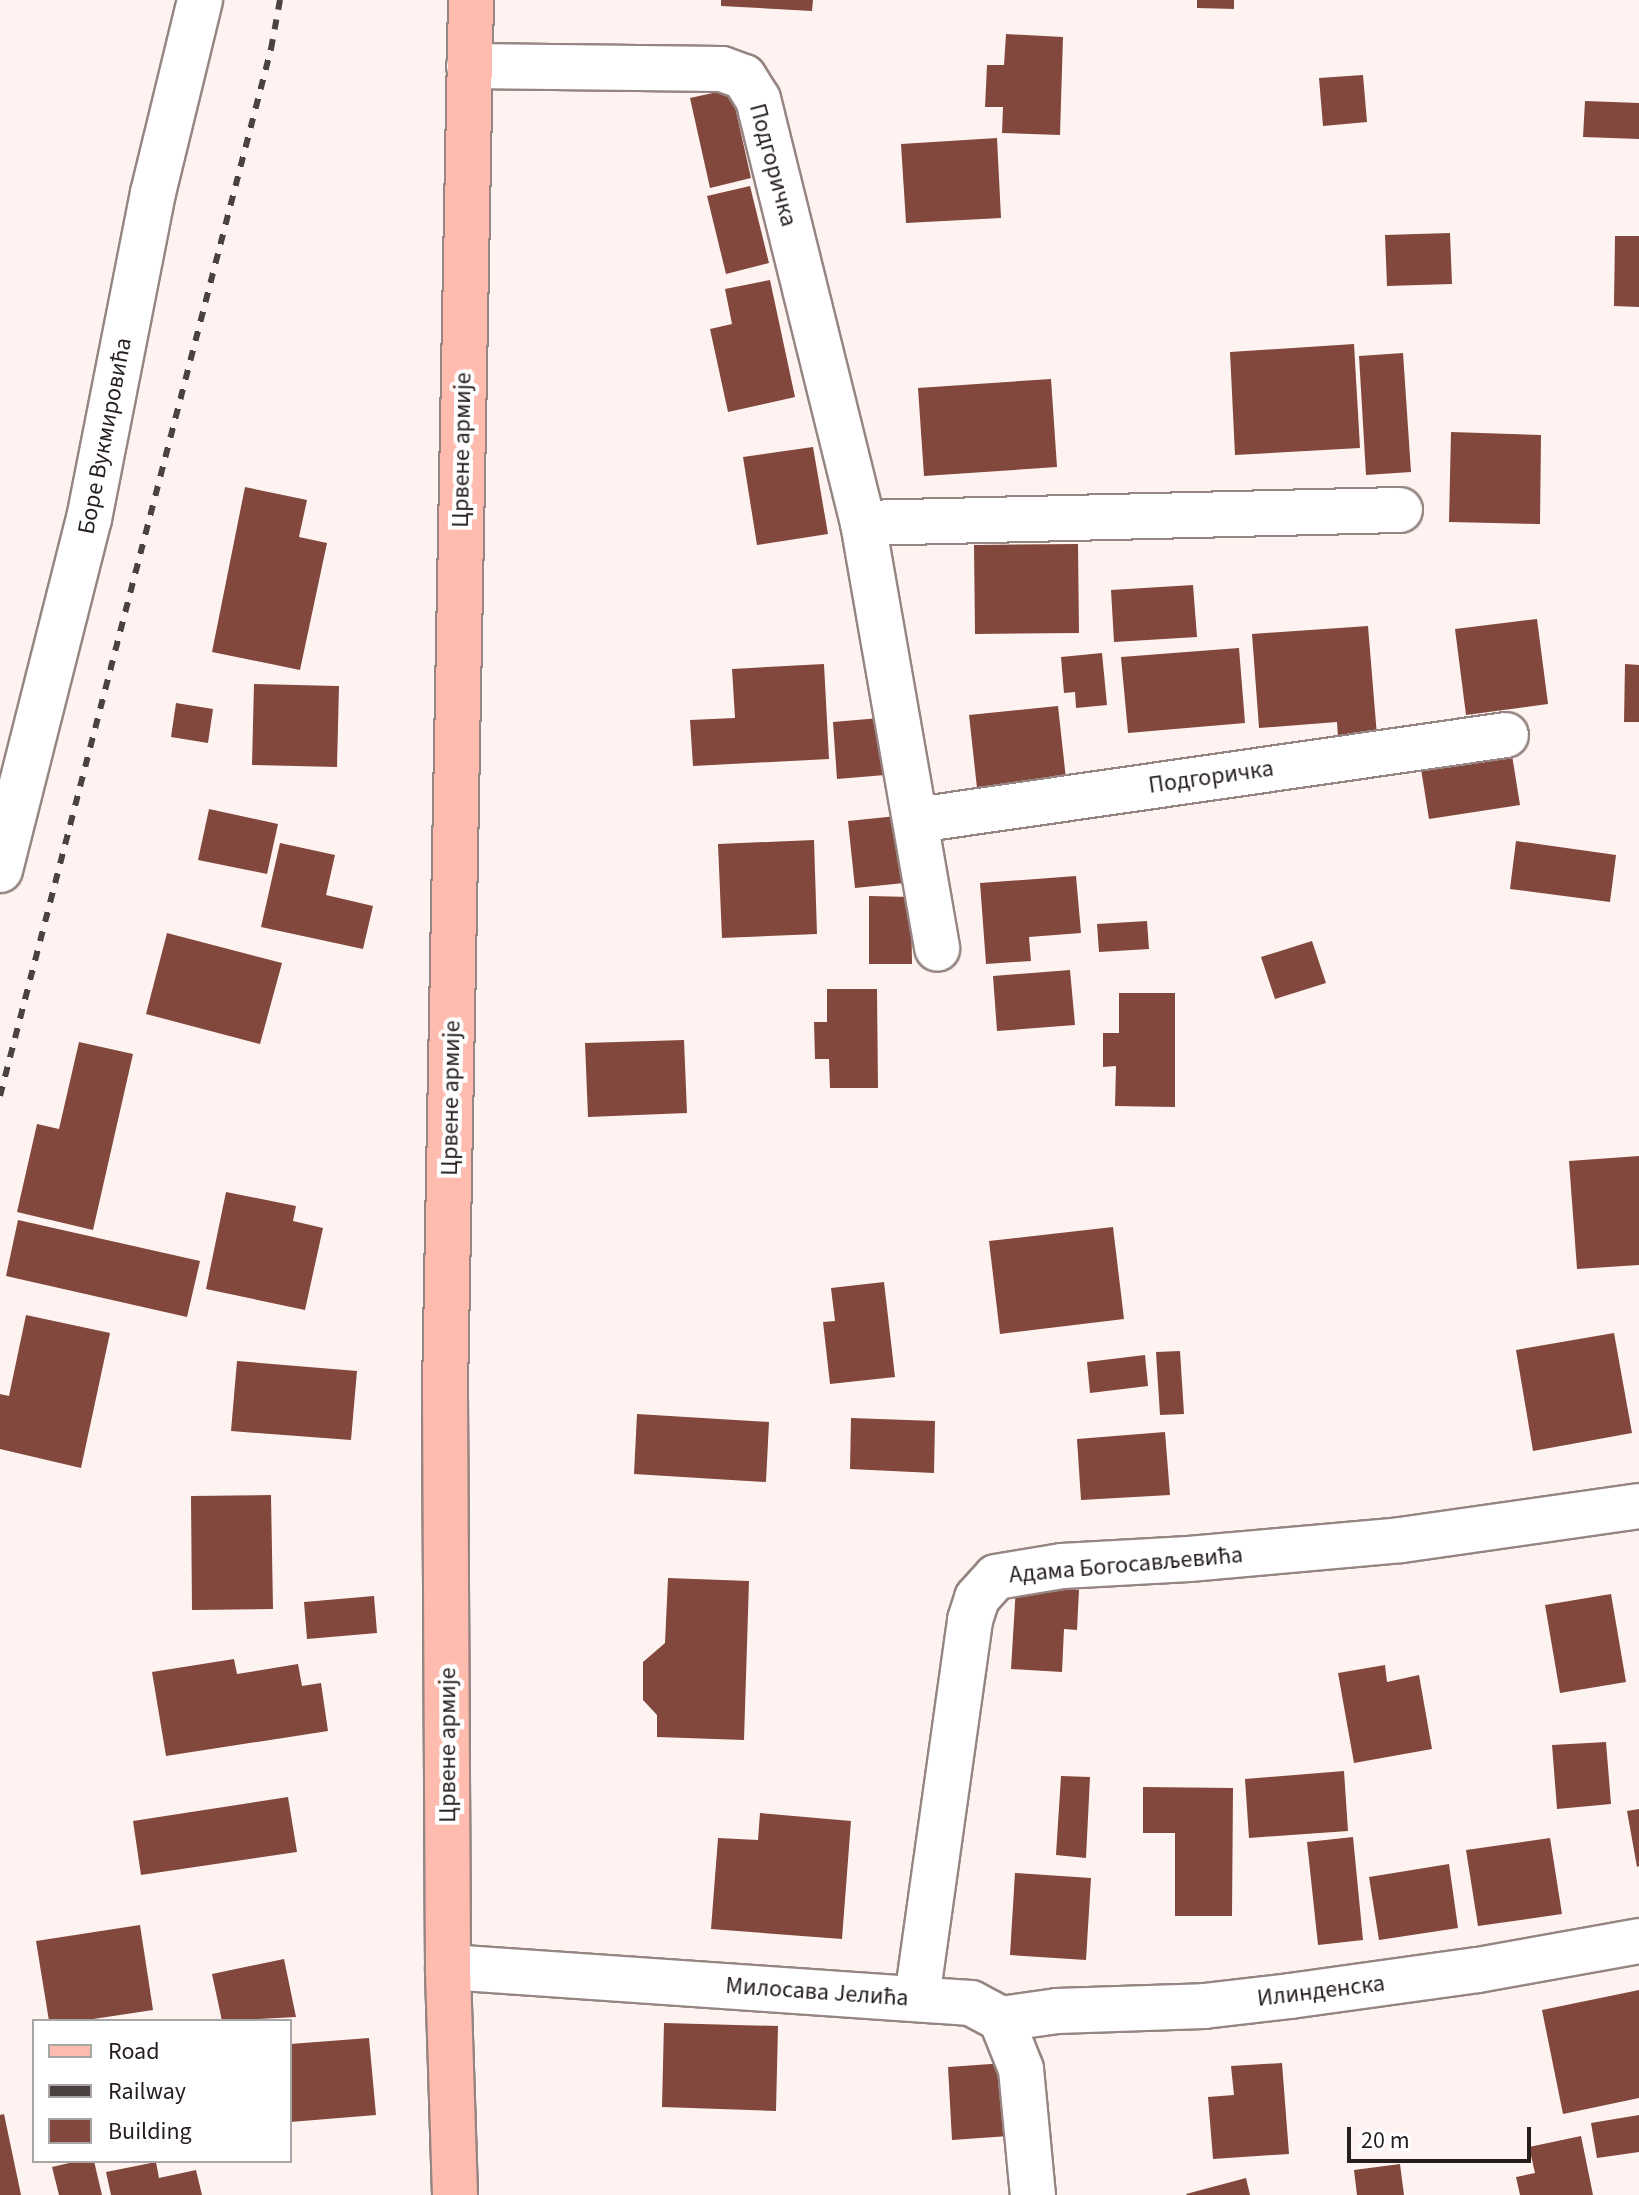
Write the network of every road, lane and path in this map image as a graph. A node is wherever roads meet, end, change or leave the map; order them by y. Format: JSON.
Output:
{"nodes":[{"id":1,"x":200,"y":0,"type":"edge"},
{"id":2,"x":471,"y":0,"type":"edge"},
{"id":3,"x":469,"y":66,"type":"junction"},
{"id":4,"x":1400,"y":510,"type":"dead end"},
{"id":5,"x":863,"y":523,"type":"junction"},
{"id":6,"x":1506,"y":735,"type":"dead end"},
{"id":7,"x":917,"y":820,"type":"junction"},
{"id":8,"x":0,"y":870,"type":"edge"},
{"id":9,"x":937,"y":949,"type":"dead end"},
{"id":10,"x":1639,"y":1506,"type":"edge"},
{"id":11,"x":1639,"y":1941,"type":"edge"},
{"id":12,"x":448,"y":1967,"type":"junction"},
{"id":13,"x":917,"y":1998,"type":"junction"},
{"id":14,"x":1001,"y":2019,"type":"junction"},
{"id":15,"x":448,"y":2193,"type":"edge"},
{"id":16,"x":1033,"y":2195,"type":"edge"}],
"edges":[{"from":1,"to":8,"type":"street","name":"Боре Вукмировића"},
{"from":2,"to":3,"type":"main road","name":"Црвене армије"},
{"from":3,"to":5,"type":"street","name":"Подгоричка"},
{"from":3,"to":12,"type":"main road","name":"Црвене армије"},
{"from":4,"to":5,"type":"street"},
{"from":5,"to":7,"type":"street","name":"Подгоричка"},
{"from":6,"to":7,"type":"street","name":"Подгоричка"},
{"from":7,"to":9,"type":"street","name":"Подгоричка"},
{"from":10,"to":13,"type":"street","name":"Адама Богосављевића"},
{"from":11,"to":14,"type":"street","name":"Илинденска"},
{"from":12,"to":13,"type":"street","name":"Милосава Јелића"},
{"from":12,"to":15,"type":"main road","name":"Црвене армије"},
{"from":13,"to":14,"type":"street","name":"Милосава Јелића"},
{"from":14,"to":16,"type":"street"}]}
